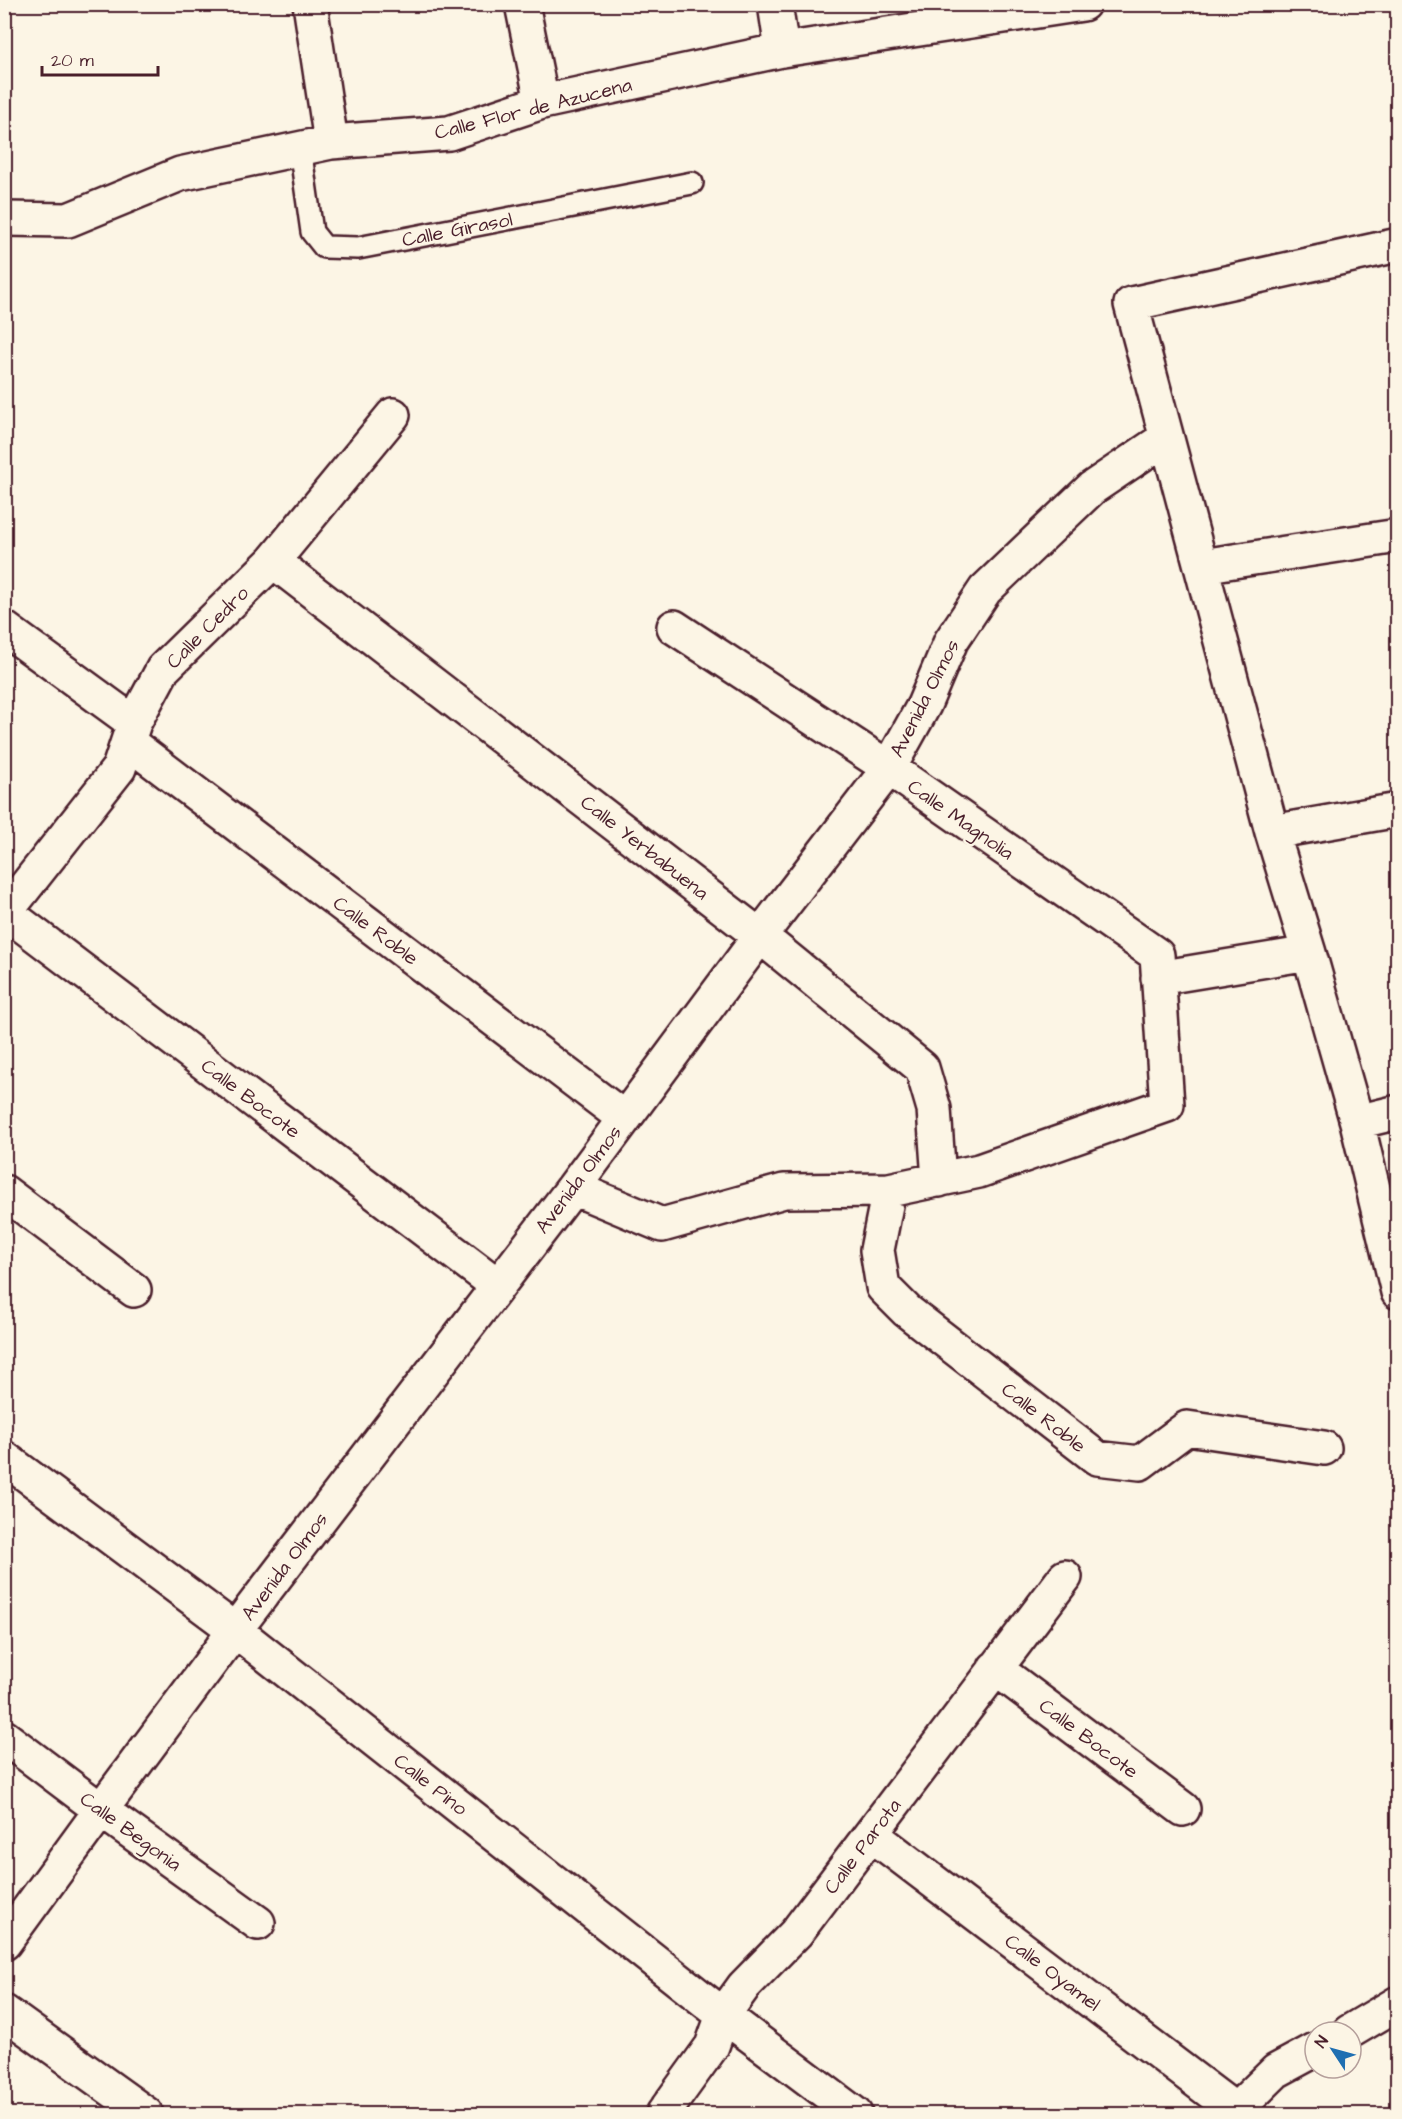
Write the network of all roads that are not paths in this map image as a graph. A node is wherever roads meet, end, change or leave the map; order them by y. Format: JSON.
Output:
{"nodes":[{"id":1,"x":310,"y":4,"type":"edge"},
{"id":2,"x":522,"y":4,"type":"edge"},
{"id":3,"x":775,"y":4,"type":"edge"},
{"id":4,"x":1076,"y":5,"type":"edge"},
{"id":5,"x":782,"y":50,"type":"junction"},
{"id":6,"x":542,"y":102,"type":"junction"},
{"id":7,"x":316,"y":145,"type":"junction"},
{"id":8,"x":692,"y":183,"type":"dead end"},
{"id":9,"x":4,"y":219,"type":"edge"},
{"id":10,"x":1398,"y":245,"type":"edge"},
{"id":11,"x":393,"y":415,"type":"dead end"},
{"id":12,"x":1166,"y":438,"type":"junction"},
{"id":13,"x":1398,"y":536,"type":"edge"},
{"id":14,"x":273,"y":561,"type":"junction"},
{"id":15,"x":1201,"y":566,"type":"junction"},
{"id":16,"x":674,"y":627,"type":"dead end"},
{"id":17,"x":4,"y":628,"type":"edge"},
{"id":18,"x":131,"y":732,"type":"junction"},
{"id":19,"x":889,"y":768,"type":"junction"},
{"id":20,"x":1398,"y":810,"type":"edge"},
{"id":21,"x":1272,"y":831,"type":"junction"},
{"id":22,"x":5,"y":913,"type":"edge"},
{"id":23,"x":760,"y":936,"type":"junction"},
{"id":24,"x":1309,"y":953,"type":"junction"},
{"id":25,"x":1157,"y":967,"type":"junction"},
{"id":26,"x":1398,"y":1112,"type":"edge"},
{"id":27,"x":624,"y":1118,"type":"junction"},
{"id":28,"x":1357,"y":1122,"type":"junction"},
{"id":29,"x":939,"y":1180,"type":"junction"},
{"id":30,"x":573,"y":1188,"type":"junction"},
{"id":31,"x":889,"y":1190,"type":"junction"},
{"id":32,"x":4,"y":1192,"type":"edge"},
{"id":33,"x":497,"y":1285,"type":"junction"},
{"id":34,"x":134,"y":1290,"type":"dead end"},
{"id":35,"x":1398,"y":1292,"type":"edge"},
{"id":36,"x":1324,"y":1448,"type":"dead end"},
{"id":37,"x":4,"y":1458,"type":"edge"},
{"id":38,"x":1065,"y":1577,"type":"dead end"},
{"id":39,"x":235,"y":1630,"type":"junction"},
{"id":40,"x":995,"y":1668,"type":"junction"},
{"id":41,"x":4,"y":1737,"type":"edge"},
{"id":42,"x":1183,"y":1809,"type":"dead end"},
{"id":43,"x":101,"y":1810,"type":"junction"},
{"id":44,"x":871,"y":1834,"type":"junction"},
{"id":45,"x":258,"y":1923,"type":"dead end"},
{"id":46,"x":4,"y":1943,"type":"edge"},
{"id":47,"x":1398,"y":2003,"type":"edge"},
{"id":48,"x":4,"y":2012,"type":"edge"},
{"id":49,"x":723,"y":2015,"type":"junction"},
{"id":50,"x":1363,"y":2024,"type":"edge"},
{"id":51,"x":1363,"y":2027,"type":"edge"},
{"id":52,"x":1398,"y":2030,"type":"edge"},
{"id":53,"x":1303,"y":2056,"type":"edge"},
{"id":54,"x":1234,"y":2113,"type":"edge"},
{"id":55,"x":146,"y":2115,"type":"edge"},
{"id":56,"x":663,"y":2115,"type":"edge"},
{"id":57,"x":855,"y":2115,"type":"edge"}],
"edges":[{"from":1,"to":7,"type":"street"},
{"from":2,"to":6,"type":"street"},
{"from":3,"to":5,"type":"street"},
{"from":4,"to":5,"type":"street"},
{"from":5,"to":6,"type":"street","name":"Calle Flor de Azucena"},
{"from":6,"to":7,"type":"street","name":"Calle Flor de Azucena"},
{"from":7,"to":8,"type":"lane","name":"Calle Girasol"},
{"from":7,"to":9,"type":"street","name":"Calle Flor de Azucena"},
{"from":10,"to":12,"type":"street"},
{"from":11,"to":14,"type":"street","name":"Calle Cedro"},
{"from":12,"to":15,"type":"street"},
{"from":12,"to":19,"type":"street","name":"Avenida Olmos"},
{"from":13,"to":15,"type":"street"},
{"from":14,"to":18,"type":"street","name":"Calle Cedro"},
{"from":14,"to":23,"type":"street","name":"Calle Yerbabuena"},
{"from":15,"to":21,"type":"street"},
{"from":16,"to":19,"type":"street","name":"Calle Magnolia"},
{"from":17,"to":18,"type":"street","name":"Calle Roble"},
{"from":18,"to":22,"type":"street","name":"Calle Cedro"},
{"from":18,"to":27,"type":"street","name":"Calle Roble"},
{"from":19,"to":23,"type":"street","name":"Avenida Olmos"},
{"from":19,"to":25,"type":"street","name":"Calle Magnolia"},
{"from":20,"to":21,"type":"street"},
{"from":21,"to":24,"type":"street"},
{"from":22,"to":33,"type":"street","name":"Calle Bocote"},
{"from":23,"to":27,"type":"street","name":"Avenida Olmos"},
{"from":23,"to":29,"type":"street","name":"Calle Yerbabuena"},
{"from":24,"to":25,"type":"street"},
{"from":24,"to":28,"type":"street"},
{"from":25,"to":29,"type":"street"},
{"from":26,"to":28,"type":"street"},
{"from":27,"to":30,"type":"street","name":"Avenida Olmos"},
{"from":28,"to":35,"type":"street"},
{"from":29,"to":31,"type":"street"},
{"from":30,"to":31,"type":"street"},
{"from":30,"to":33,"type":"street","name":"Avenida Olmos"},
{"from":31,"to":36,"type":"street","name":"Calle Roble"},
{"from":32,"to":34,"type":"street"},
{"from":33,"to":39,"type":"street","name":"Avenida Olmos"},
{"from":37,"to":39,"type":"street","name":"Calle Pino"},
{"from":38,"to":40,"type":"street","name":"Calle Parota"},
{"from":39,"to":43,"type":"street","name":"Avenida Olmos"},
{"from":39,"to":49,"type":"street","name":"Calle Pino"},
{"from":40,"to":42,"type":"street","name":"Calle Bocote"},
{"from":40,"to":44,"type":"street","name":"Calle Parota"},
{"from":41,"to":43,"type":"street","name":"Calle Begonia"},
{"from":43,"to":45,"type":"street","name":"Calle Begonia"},
{"from":43,"to":46,"type":"street","name":"Avenida Olmos"},
{"from":44,"to":49,"type":"street","name":"Calle Parota"},
{"from":44,"to":54,"type":"street","name":"Calle Oyamel"},
{"from":47,"to":50,"type":"street"},
{"from":48,"to":55,"type":"street"},
{"from":49,"to":56,"type":"street","name":"Calle Parota"},
{"from":49,"to":57,"type":"street","name":"Calle Pino"},
{"from":51,"to":52,"type":"street"},
{"from":53,"to":54,"type":"street"}]}
